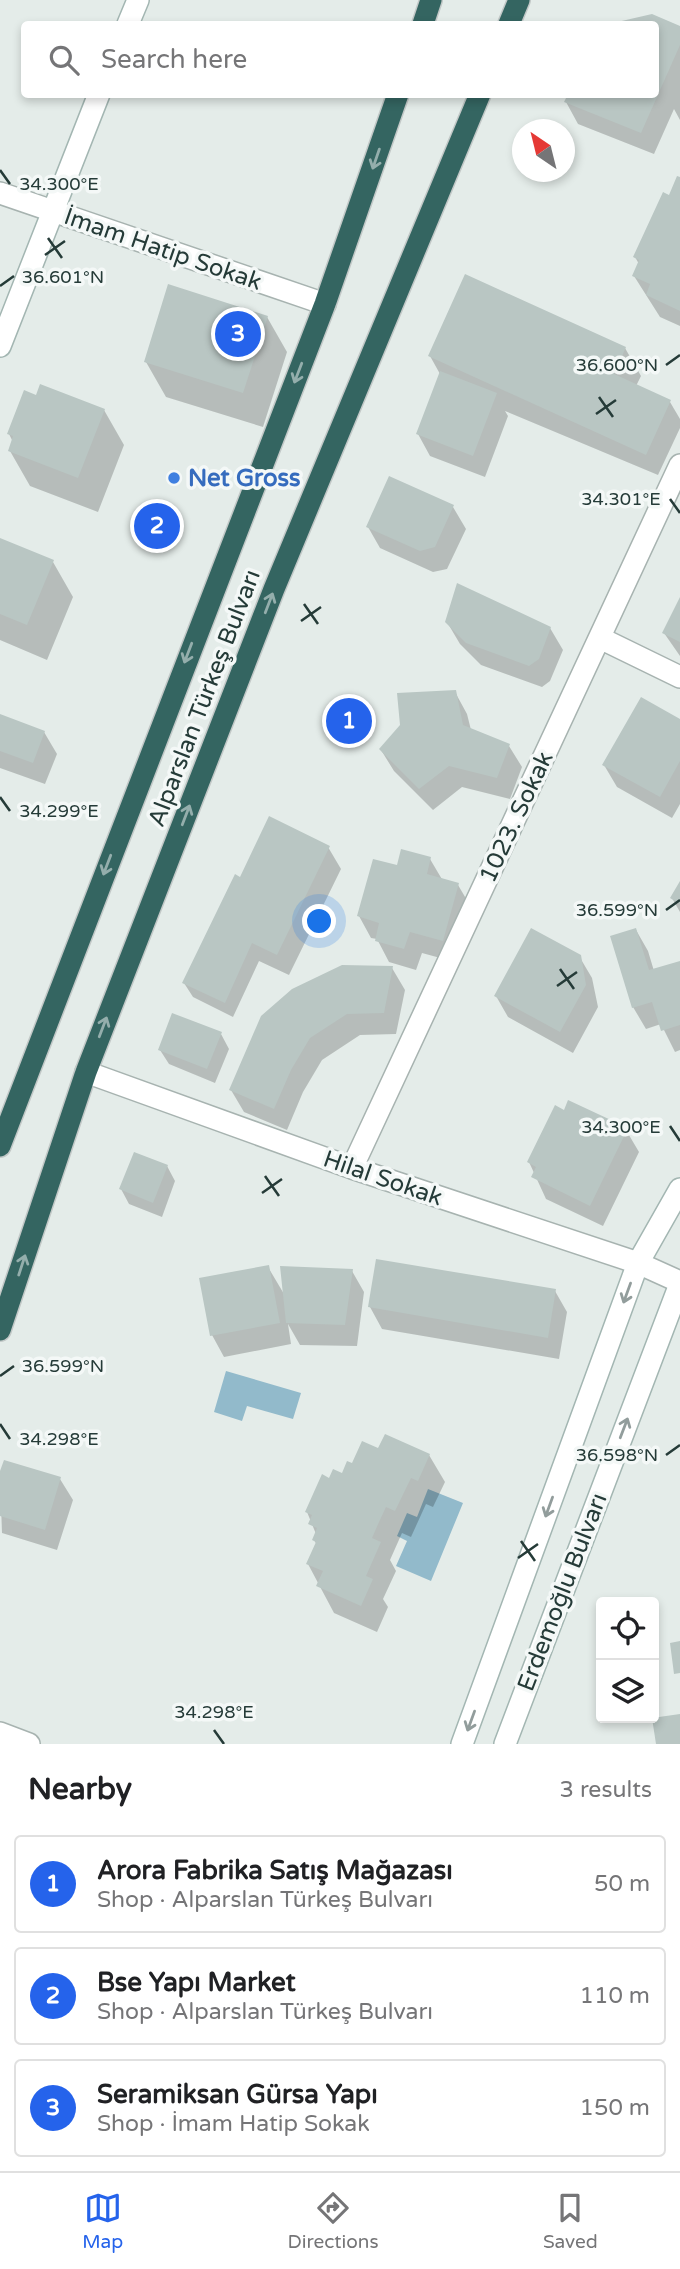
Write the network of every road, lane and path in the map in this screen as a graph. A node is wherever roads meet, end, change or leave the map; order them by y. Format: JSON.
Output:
{"nodes":[{"id":1,"x":431,"y":0,"type":"edge"},
{"id":2,"x":519,"y":0,"type":"edge"},
{"id":3,"x":136,"y":1,"type":"edge"},
{"id":4,"x":129,"y":21,"type":"edge"},
{"id":5,"x":424,"y":21,"type":"edge"},
{"id":6,"x":510,"y":21,"type":"edge"},
{"id":7,"x":97,"y":98,"type":"edge"},
{"id":8,"x":397,"y":98,"type":"edge"},
{"id":9,"x":478,"y":98,"type":"edge"},
{"id":10,"x":0,"y":193,"type":"edge"},
{"id":11,"x":51,"y":211,"type":"junction"},
{"id":12,"x":325,"y":304,"type":"junction"},
{"id":13,"x":0,"y":345,"type":"edge"},
{"id":14,"x":680,"y":465,"type":"edge"},
{"id":15,"x":600,"y":638,"type":"junction"},
{"id":16,"x":680,"y":677,"type":"edge"},
{"id":17,"x":86,"y":1072,"type":"junction"},
{"id":18,"x":0,"y":1146,"type":"edge"},
{"id":19,"x":352,"y":1168,"type":"junction"},
{"id":20,"x":680,"y":1189,"type":"edge"},
{"id":21,"x":638,"y":1263,"type":"junction"},
{"id":22,"x":680,"y":1283,"type":"edge"},
{"id":23,"x":0,"y":1330,"type":"edge"},
{"id":24,"x":0,"y":1733,"type":"edge"},
{"id":25,"x":29,"y":1744,"type":"edge"},
{"id":26,"x":462,"y":1744,"type":"edge"},
{"id":27,"x":505,"y":1744,"type":"edge"}],
"edges":[{"from":1,"to":5,"type":"highway"},
{"from":2,"to":6,"type":"highway"},
{"from":3,"to":4,"type":"street"},
{"from":7,"to":11,"type":"street"},
{"from":8,"to":12,"type":"highway","name":"Alparslan Türkeş Bulvarı","one_way":true},
{"from":17,"to":9,"type":"highway","name":"Alparslan Türkeş Bulvarı","one_way":true},
{"from":10,"to":11,"type":"street","name":"İmam Hatip Sokak"},
{"from":11,"to":12,"type":"street","name":"İmam Hatip Sokak"},
{"from":11,"to":13,"type":"street"},
{"from":12,"to":18,"type":"highway","name":"Alparslan Türkeş Bulvarı","one_way":true},
{"from":14,"to":15,"type":"street","name":"1023. Sokak"},
{"from":15,"to":16,"type":"street"},
{"from":15,"to":19,"type":"street","name":"1023. Sokak"},
{"from":17,"to":19,"type":"street","name":"Hilal Sokak"},
{"from":23,"to":17,"type":"highway","name":"Alparslan Türkeş Bulvarı","one_way":true},
{"from":19,"to":21,"type":"street","name":"Hilal Sokak"},
{"from":20,"to":21,"type":"street","name":"Erdemoğlu Bulvarı"},
{"from":21,"to":22,"type":"street","name":"Hilal Sokak"},
{"from":21,"to":26,"type":"street","name":"Erdemoğlu Bulvarı","one_way":true},
{"from":27,"to":22,"type":"street","name":"Erdemoğlu Bulvarı","one_way":true},
{"from":24,"to":25,"type":"street"}]}
